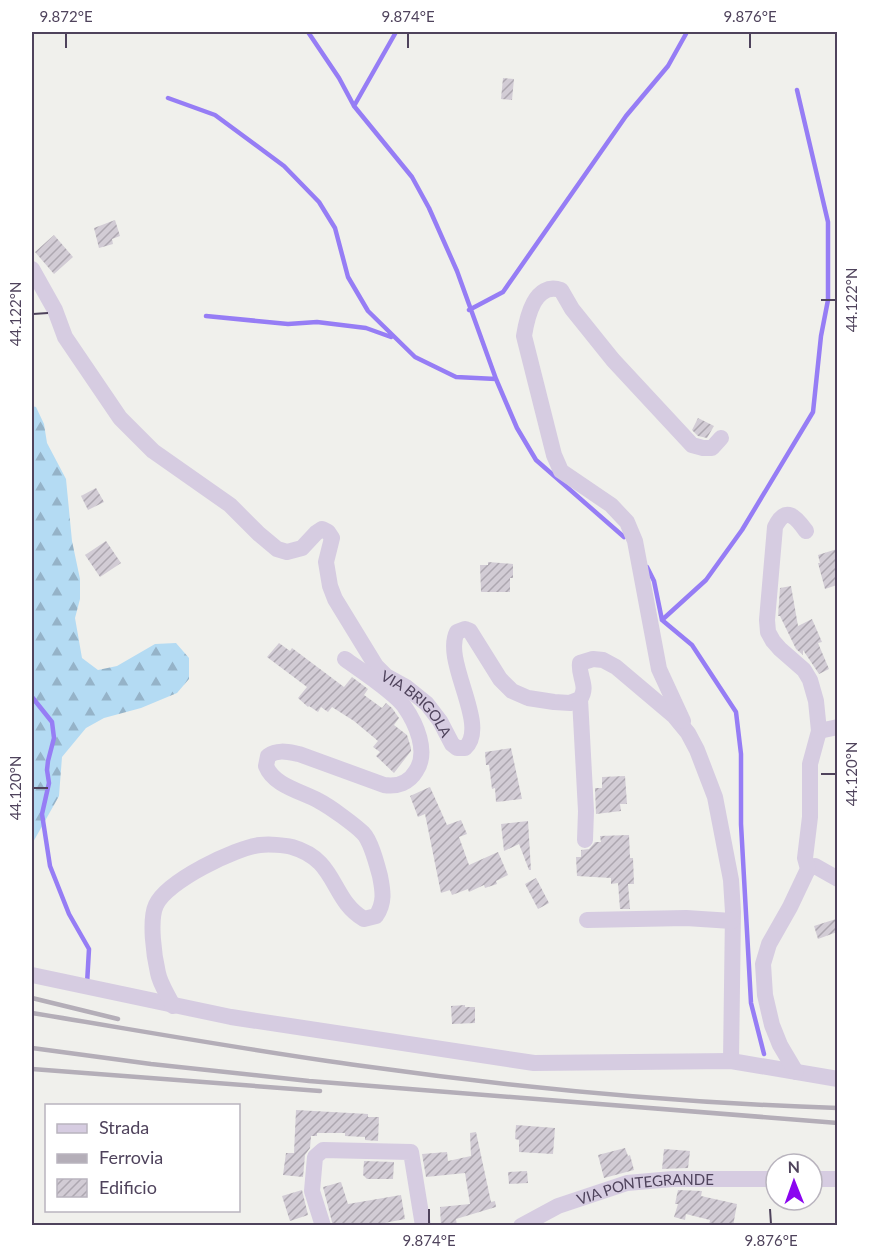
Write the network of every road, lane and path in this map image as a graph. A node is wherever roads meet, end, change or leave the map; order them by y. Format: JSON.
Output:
{"nodes":[{"id":1,"x":32,"y":270,"type":"edge"},
{"id":2,"x":721,"y":438,"type":"dead end"},
{"id":3,"x":806,"y":531,"type":"dead end"},
{"id":4,"x":345,"y":659,"type":"dead end"},
{"id":5,"x":580,"y":699,"type":"junction"},
{"id":6,"x":837,"y":727,"type":"edge"},
{"id":7,"x":819,"y":731,"type":"junction"},
{"id":8,"x":688,"y":733,"type":"junction"},
{"id":9,"x":585,"y":840,"type":"dead end"},
{"id":10,"x":808,"y":869,"type":"junction"},
{"id":11,"x":837,"y":879,"type":"edge"},
{"id":12,"x":587,"y":920,"type":"dead end"},
{"id":13,"x":732,"y":921,"type":"junction"},
{"id":14,"x":32,"y":975,"type":"edge"},
{"id":15,"x":173,"y":1006,"type":"junction"},
{"id":16,"x":731,"y":1061,"type":"junction"},
{"id":17,"x":796,"y":1072,"type":"junction"},
{"id":18,"x":837,"y":1079,"type":"edge"},
{"id":19,"x":764,"y":1179,"type":"edge"},
{"id":20,"x":323,"y":1226,"type":"edge"},
{"id":21,"x":423,"y":1226,"type":"edge"},
{"id":22,"x":521,"y":1226,"type":"edge"}],
"edges":[{"from":1,"to":5,"type":"street","name":"VIA BRIGOLA"},
{"from":2,"to":8,"type":"street"},
{"from":3,"to":7,"type":"street"},
{"from":4,"to":15,"type":"street"},
{"from":5,"to":8,"type":"street"},
{"from":5,"to":9,"type":"street"},
{"from":6,"to":7,"type":"street"},
{"from":7,"to":10,"type":"street"},
{"from":8,"to":13,"type":"street"},
{"from":10,"to":11,"type":"street"},
{"from":10,"to":17,"type":"street"},
{"from":12,"to":13,"type":"street"},
{"from":13,"to":16,"type":"street"},
{"from":14,"to":15,"type":"street"},
{"from":15,"to":16,"type":"street"},
{"from":16,"to":17,"type":"street"},
{"from":17,"to":18,"type":"street"},
{"from":19,"to":22,"type":"street","name":"VIA PONTEGRANDE"},
{"from":20,"to":21,"type":"street"}]}
